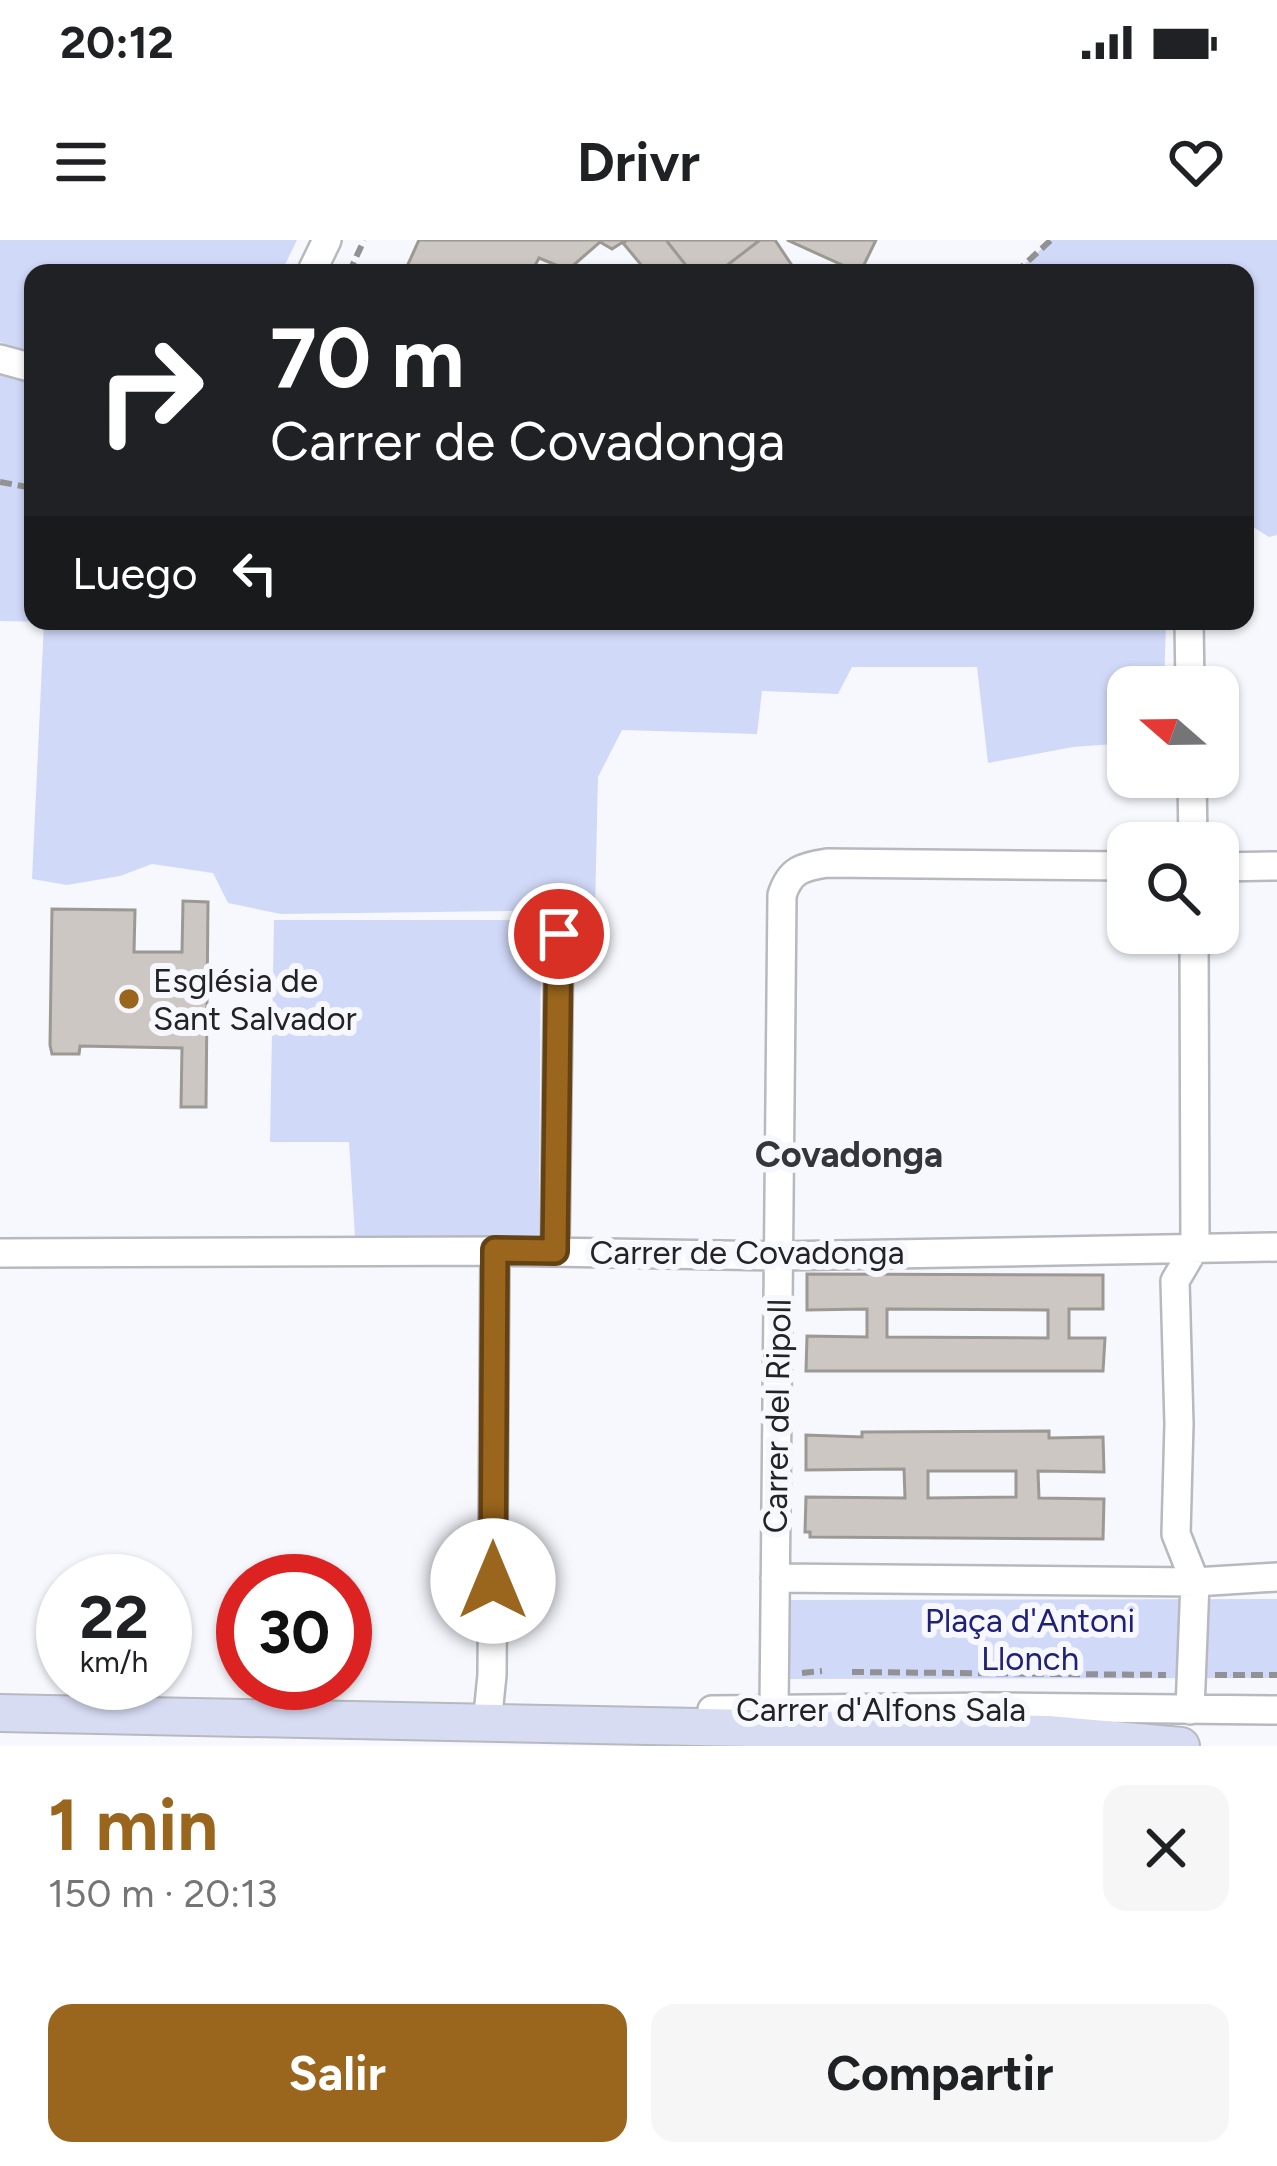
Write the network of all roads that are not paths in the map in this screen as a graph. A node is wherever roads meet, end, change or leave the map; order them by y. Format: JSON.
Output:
{"nodes":[{"id":1,"x":1189,"y":630,"type":"edge"},
{"id":2,"x":1190,"y":666,"type":"edge"},
{"id":3,"x":1107,"y":866,"type":"edge"},
{"id":4,"x":1277,"y":866,"type":"edge"},
{"id":5,"x":1239,"y":867,"type":"edge"},
{"id":6,"x":559,"y":934,"type":"dead end"},
{"id":7,"x":1194,"y":954,"type":"edge"},
{"id":8,"x":1196,"y":1247,"type":"junction"},
{"id":9,"x":1277,"y":1247,"type":"edge"},
{"id":10,"x":495,"y":1250,"type":"junction"},
{"id":11,"x":555,"y":1251,"type":"junction"},
{"id":12,"x":0,"y":1253,"type":"edge"},
{"id":13,"x":779,"y":1256,"type":"junction"},
{"id":14,"x":1277,"y":1577,"type":"edge"},
{"id":15,"x":775,"y":1579,"type":"junction"},
{"id":16,"x":1195,"y":1582,"type":"junction"},
{"id":17,"x":773,"y":1710,"type":"junction"},
{"id":18,"x":1277,"y":1710,"type":"edge"},
{"id":19,"x":0,"y":1713,"type":"edge"},
{"id":20,"x":487,"y":1724,"type":"junction"},
{"id":21,"x":1186,"y":1728,"type":"edge"}],
"edges":[{"from":1,"to":2,"type":"street"},
{"from":3,"to":13,"type":"street","name":"Carrer del Ripoll"},
{"from":4,"to":5,"type":"street"},
{"from":6,"to":11,"type":"street"},
{"from":7,"to":8,"type":"street"},
{"from":8,"to":9,"type":"street","name":"Carrer de Covadonga"},
{"from":8,"to":13,"type":"street","name":"Carrer de Covadonga"},
{"from":8,"to":16,"type":"street"},
{"from":10,"to":11,"type":"street","name":"Carrer de Covadonga"},
{"from":10,"to":12,"type":"street","name":"Carrer de Covadonga"},
{"from":10,"to":20,"type":"street"},
{"from":11,"to":13,"type":"street","name":"Carrer de Covadonga"},
{"from":13,"to":15,"type":"street","name":"Carrer del Ripoll"},
{"from":14,"to":16,"type":"street"},
{"from":15,"to":16,"type":"street"},
{"from":15,"to":17,"type":"street","name":"Carrer del Ripoll"},
{"from":16,"to":21,"type":"street"},
{"from":17,"to":20,"type":"street","name":"Carrer d'Alfons Sala"},
{"from":17,"to":21,"type":"street","name":"Carrer d'Alfons Sala"},
{"from":18,"to":21,"type":"street","name":"Carrer d'Alfons Sala"},
{"from":19,"to":20,"type":"street"},
{"from":20,"to":21,"type":"street"}]}
